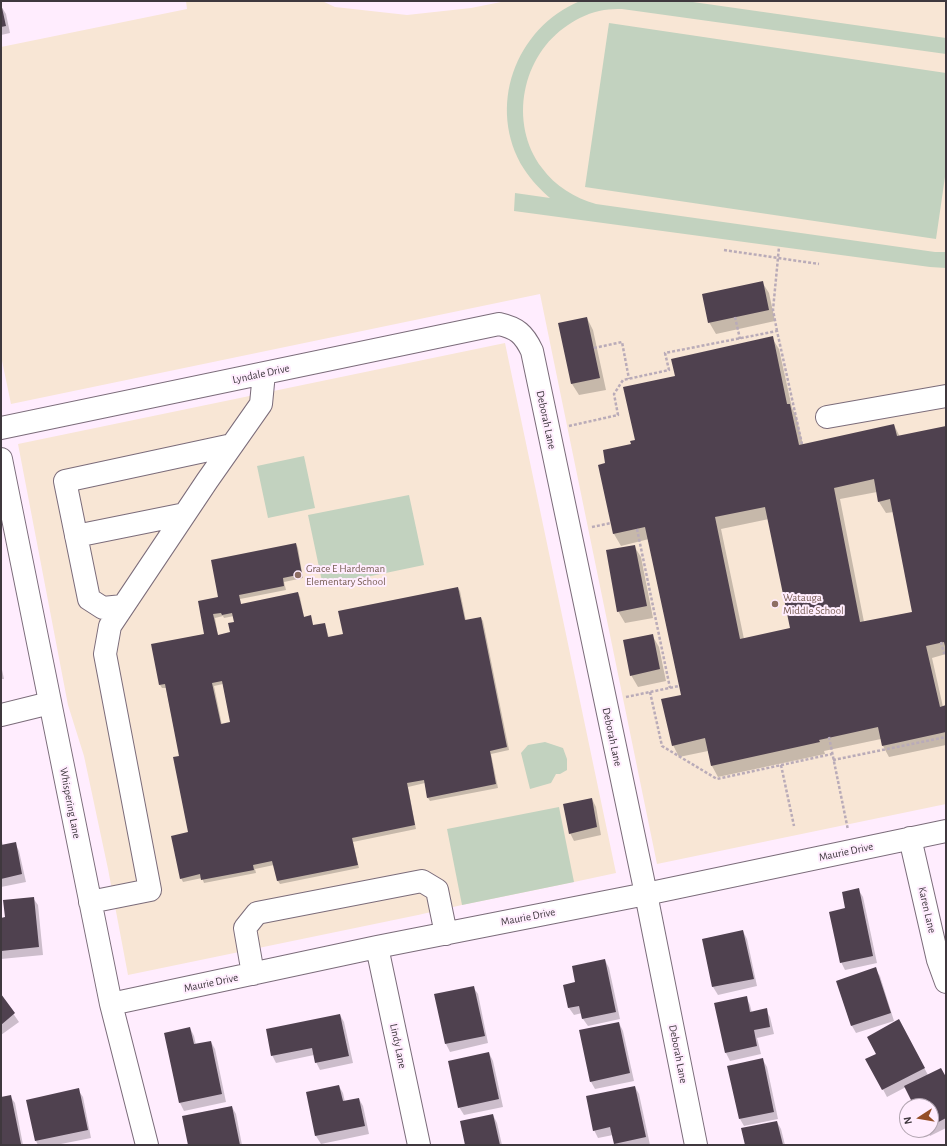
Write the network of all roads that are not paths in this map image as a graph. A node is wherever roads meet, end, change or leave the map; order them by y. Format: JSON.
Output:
{"nodes":[{"id":1,"x":519,"y":332,"type":"joint"},
{"id":2,"x":264,"y":373,"type":"junction"},
{"id":3,"x":946,"y":396,"type":"edge"},
{"id":4,"x":827,"y":417,"type":"dead end"},
{"id":5,"x":1,"y":428,"type":"edge"},
{"id":6,"x":232,"y":445,"type":"junction"},
{"id":7,"x":1,"y":459,"type":"edge"},
{"id":8,"x":185,"y":514,"type":"junction"},
{"id":9,"x":76,"y":536,"type":"junction"},
{"id":10,"x":123,"y":606,"type":"junction"},
{"id":11,"x":50,"y":703,"type":"junction"},
{"id":12,"x":1,"y":715,"type":"edge"},
{"id":13,"x":946,"y":831,"type":"edge"},
{"id":14,"x":910,"y":838,"type":"junction"},
{"id":15,"x":646,"y":894,"type":"junction"},
{"id":16,"x":90,"y":902,"type":"junction"},
{"id":17,"x":446,"y":934,"type":"junction"},
{"id":18,"x":378,"y":947,"type":"junction"},
{"id":19,"x":253,"y":974,"type":"junction"},
{"id":20,"x":946,"y":982,"type":"edge"},
{"id":21,"x":111,"y":1004,"type":"junction"},
{"id":22,"x":146,"y":1145,"type":"edge"},
{"id":23,"x":419,"y":1145,"type":"edge"},
{"id":24,"x":696,"y":1145,"type":"edge"}],
"edges":[{"from":1,"to":2,"type":"street","name":"Lyndale Drive"},
{"from":1,"to":15,"type":"street","name":"Deborah Lane"},
{"from":2,"to":5,"type":"street","name":"Lyndale Drive"},
{"from":2,"to":6,"type":"street"},
{"from":3,"to":4,"type":"street"},
{"from":6,"to":8,"type":"street"},
{"from":6,"to":9,"type":"street"},
{"from":7,"to":11,"type":"street","name":"Whispering Lane"},
{"from":8,"to":9,"type":"street"},
{"from":8,"to":10,"type":"street"},
{"from":9,"to":10,"type":"street"},
{"from":10,"to":16,"type":"street"},
{"from":11,"to":12,"type":"street"},
{"from":11,"to":16,"type":"street","name":"Whispering Lane"},
{"from":13,"to":14,"type":"street","name":"Maurie Drive"},
{"from":14,"to":15,"type":"street","name":"Maurie Drive"},
{"from":14,"to":20,"type":"street","name":"Karen Lane"},
{"from":15,"to":17,"type":"street","name":"Maurie Drive"},
{"from":15,"to":24,"type":"street","name":"Deborah Lane"},
{"from":16,"to":21,"type":"street","name":"Whispering Lane"},
{"from":17,"to":18,"type":"street","name":"Maurie Drive"},
{"from":17,"to":19,"type":"street"},
{"from":18,"to":19,"type":"street","name":"Maurie Drive"},
{"from":18,"to":23,"type":"street","name":"Lindy Lane"},
{"from":19,"to":21,"type":"street","name":"Maurie Drive"},
{"from":21,"to":22,"type":"street","name":"Whispering Lane"}]}
